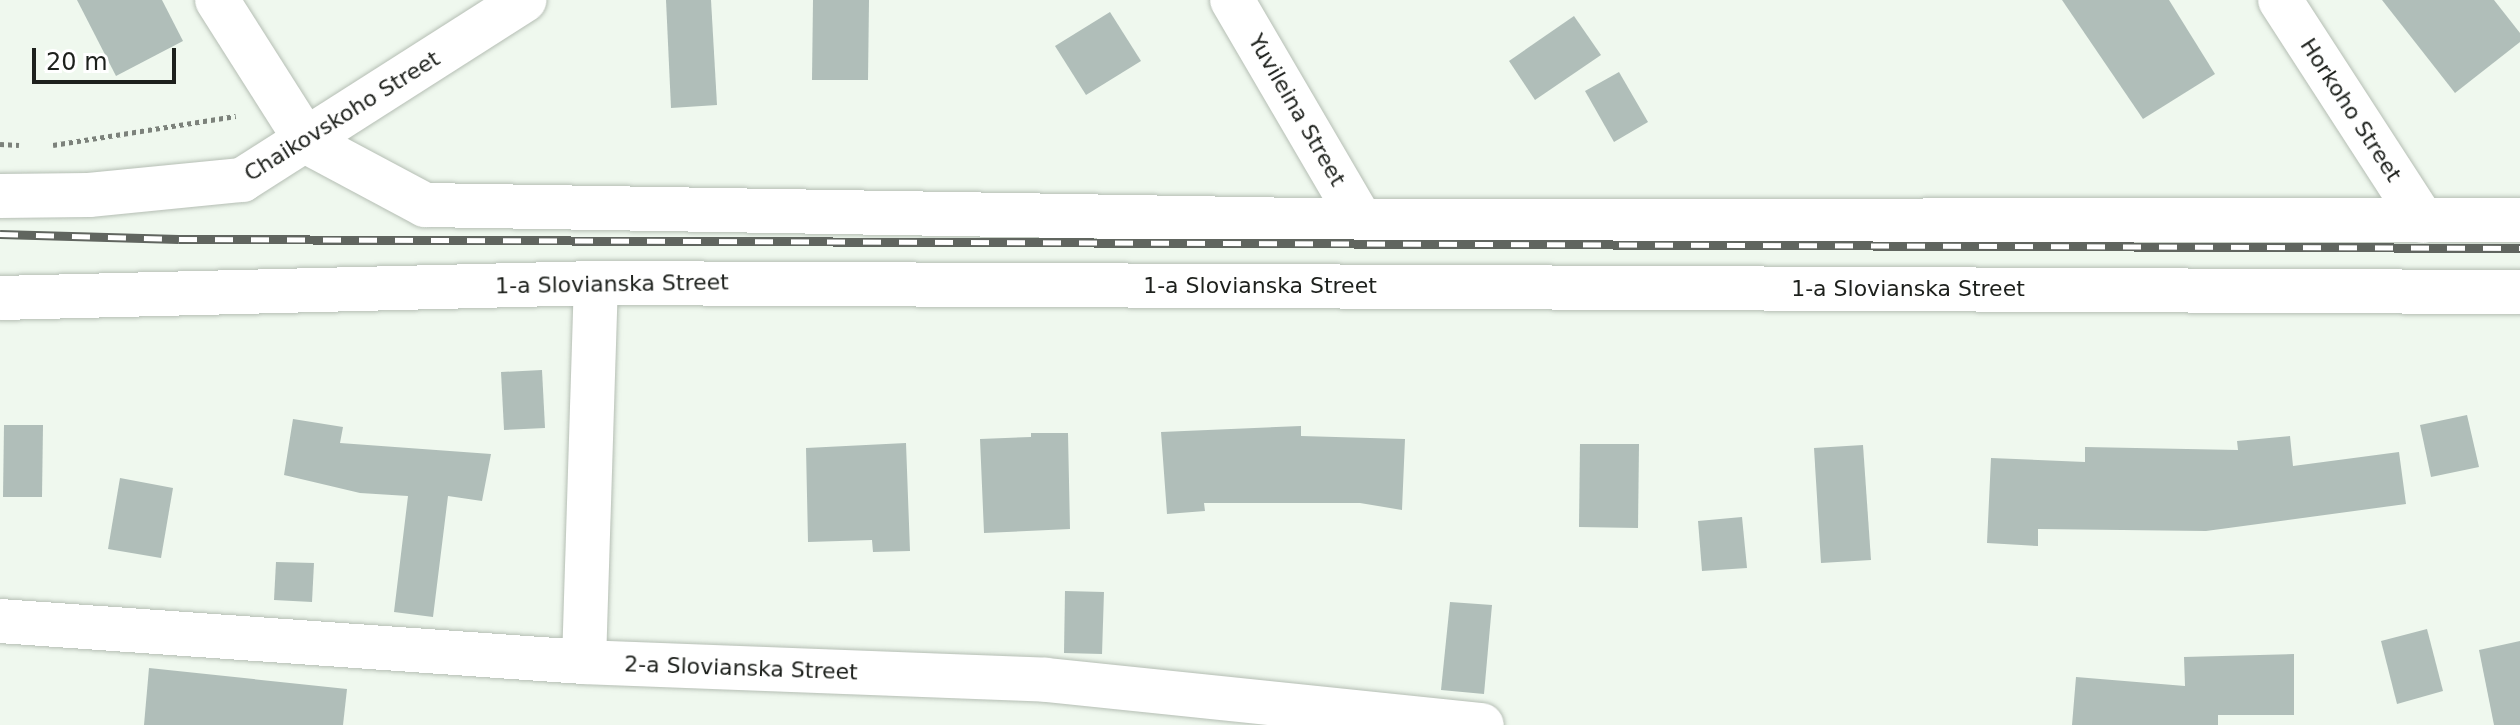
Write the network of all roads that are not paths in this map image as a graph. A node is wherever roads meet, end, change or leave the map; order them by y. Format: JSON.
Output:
{"nodes":[{"id":1,"x":217,"y":0,"type":"edge"},
{"id":2,"x":525,"y":0,"type":"edge"},
{"id":3,"x":1232,"y":0,"type":"edge"},
{"id":4,"x":2280,"y":0,"type":"edge"},
{"id":5,"x":296,"y":125,"type":"junction"},
{"id":6,"x":0,"y":196,"type":"edge"},
{"id":7,"x":2520,"y":220,"type":"edge"},
{"id":8,"x":1361,"y":221,"type":"junction"},
{"id":9,"x":2423,"y":221,"type":"junction"},
{"id":10,"x":596,"y":283,"type":"junction"},
{"id":11,"x":2520,"y":292,"type":"edge"},
{"id":12,"x":0,"y":298,"type":"edge"},
{"id":13,"x":0,"y":621,"type":"edge"},
{"id":14,"x":584,"y":662,"type":"junction"},
{"id":15,"x":1482,"y":725,"type":"edge"}],
"edges":[{"from":1,"to":5,"type":"street"},
{"from":2,"to":5,"type":"street","name":"Chaikovskoho Street"},
{"from":3,"to":8,"type":"street","name":"Yuvileina Street"},
{"from":4,"to":9,"type":"street","name":"Horkoho Street"},
{"from":5,"to":6,"type":"street","name":"Chaikovskoho Street"},
{"from":5,"to":8,"type":"street"},
{"from":7,"to":9,"type":"street"},
{"from":8,"to":9,"type":"street"},
{"from":10,"to":11,"type":"street","name":"1-a Slovianska Street"},
{"from":10,"to":12,"type":"street","name":"1-a Slovianska Street"},
{"from":10,"to":14,"type":"street"},
{"from":13,"to":14,"type":"street","name":"2-a Slovianska Street"},
{"from":14,"to":15,"type":"street","name":"2-a Slovianska Street"}]}
